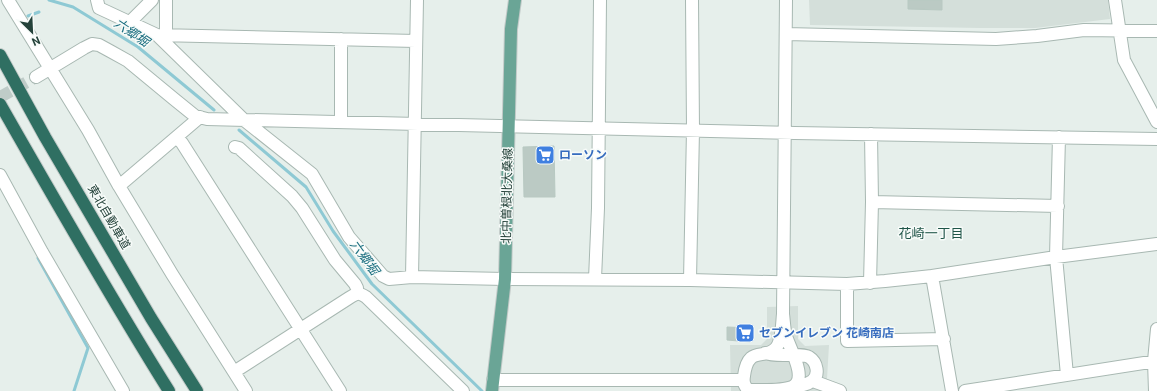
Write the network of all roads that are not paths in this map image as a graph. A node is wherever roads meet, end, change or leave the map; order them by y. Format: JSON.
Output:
{"nodes":[{"id":1,"x":8,"y":0,"type":"edge"},
{"id":2,"x":97,"y":0,"type":"edge"},
{"id":3,"x":152,"y":0,"type":"edge"},
{"id":4,"x":166,"y":0,"type":"edge"},
{"id":5,"x":417,"y":0,"type":"edge"},
{"id":6,"x":515,"y":0,"type":"edge"},
{"id":7,"x":600,"y":0,"type":"edge"},
{"id":8,"x":692,"y":0,"type":"edge"},
{"id":9,"x":786,"y":0,"type":"edge"},
{"id":10,"x":1115,"y":0,"type":"edge"},
{"id":11,"x":130,"y":22,"type":"junction"},
{"id":12,"x":1120,"y":30,"type":"junction"},
{"id":13,"x":1157,"y":31,"type":"edge"},
{"id":14,"x":786,"y":34,"type":"junction"},
{"id":15,"x":162,"y":35,"type":"junction"},
{"id":16,"x":341,"y":39,"type":"junction"},
{"id":17,"x":416,"y":41,"type":"junction"},
{"id":18,"x":0,"y":55,"type":"edge"},
{"id":19,"x":50,"y":69,"type":"junction"},
{"id":20,"x":36,"y":77,"type":"tunnel mouth"},
{"id":21,"x":0,"y":104,"type":"edge"},
{"id":22,"x":200,"y":117,"type":"junction"},
{"id":23,"x":244,"y":120,"type":"junction"},
{"id":24,"x":341,"y":122,"type":"junction"},
{"id":25,"x":1157,"y":122,"type":"edge"},
{"id":26,"x":414,"y":123,"type":"junction"},
{"id":27,"x":509,"y":125,"type":"junction"},
{"id":28,"x":598,"y":128,"type":"junction"},
{"id":29,"x":693,"y":130,"type":"junction"},
{"id":30,"x":785,"y":133,"type":"junction"},
{"id":31,"x":871,"y":134,"type":"junction"},
{"id":32,"x":1059,"y":137,"type":"junction"},
{"id":33,"x":177,"y":138,"type":"junction"},
{"id":34,"x":1157,"y":139,"type":"edge"},
{"id":35,"x":234,"y":147,"type":"dead end"},
{"id":36,"x":0,"y":175,"type":"edge"},
{"id":37,"x":119,"y":186,"type":"junction"},
{"id":38,"x":872,"y":202,"type":"junction"},
{"id":39,"x":1058,"y":206,"type":"junction"},
{"id":40,"x":1157,"y":244,"type":"edge"},
{"id":41,"x":1056,"y":257,"type":"junction"},
{"id":42,"x":932,"y":276,"type":"junction"},
{"id":43,"x":412,"y":277,"type":"junction"},
{"id":44,"x":505,"y":279,"type":"junction"},
{"id":45,"x":595,"y":279,"type":"junction"},
{"id":46,"x":690,"y":280,"type":"junction"},
{"id":47,"x":782,"y":282,"type":"junction"},
{"id":48,"x":870,"y":283,"type":"junction"},
{"id":49,"x":847,"y":284,"type":"junction"},
{"id":50,"x":357,"y":293,"type":"junction"},
{"id":51,"x":783,"y":314,"type":"junction"},
{"id":52,"x":301,"y":329,"type":"junction"},
{"id":53,"x":1157,"y":329,"type":"edge"},
{"id":54,"x":944,"y":340,"type":"junction"},
{"id":55,"x":765,"y":353,"type":"junction"},
{"id":56,"x":794,"y":356,"type":"junction"},
{"id":57,"x":1155,"y":361,"type":"edge"},
{"id":58,"x":234,"y":372,"type":"junction"},
{"id":59,"x":1067,"y":375,"type":"junction"},
{"id":60,"x":743,"y":380,"type":"junction"},
{"id":61,"x":813,"y":381,"type":"junction"},
{"id":62,"x":794,"y":386,"type":"junction"},
{"id":63,"x":493,"y":387,"type":"edge"},
{"id":64,"x":123,"y":391,"type":"edge"},
{"id":65,"x":169,"y":391,"type":"edge"},
{"id":66,"x":197,"y":391,"type":"edge"},
{"id":67,"x":246,"y":391,"type":"edge"},
{"id":68,"x":340,"y":391,"type":"edge"},
{"id":69,"x":463,"y":391,"type":"edge"},
{"id":70,"x":840,"y":391,"type":"edge"},
{"id":71,"x":952,"y":391,"type":"edge"},
{"id":72,"x":965,"y":391,"type":"edge"},
{"id":73,"x":1154,"y":391,"type":"edge"}],
"edges":[{"from":1,"to":19,"type":"street"},
{"from":2,"to":11,"type":"street"},
{"from":3,"to":11,"type":"street"},
{"from":4,"to":15,"type":"street"},
{"from":5,"to":17,"type":"street"},
{"from":6,"to":27,"type":"main road","name":"北中曽根北大桑線"},
{"from":7,"to":28,"type":"street"},
{"from":8,"to":29,"type":"street"},
{"from":9,"to":14,"type":"street"},
{"from":10,"to":12,"type":"street"},
{"from":11,"to":15,"type":"street"},
{"from":12,"to":13,"type":"street"},
{"from":12,"to":14,"type":"street"},
{"from":12,"to":25,"type":"street"},
{"from":14,"to":30,"type":"street"},
{"from":15,"to":16,"type":"street"},
{"from":15,"to":23,"type":"street"},
{"from":16,"to":17,"type":"street"},
{"from":16,"to":24,"type":"street"},
{"from":17,"to":26,"type":"street"},
{"from":18,"to":66,"type":"highway","name":"東北自動車道"},
{"from":19,"to":20,"type":"street"},
{"from":19,"to":22,"type":"street"},
{"from":19,"to":37,"type":"street"},
{"from":21,"to":65,"type":"highway"},
{"from":22,"to":23,"type":"street"},
{"from":22,"to":33,"type":"street"},
{"from":23,"to":24,"type":"street"},
{"from":23,"to":43,"type":"street"},
{"from":24,"to":26,"type":"street"},
{"from":26,"to":27,"type":"street"},
{"from":26,"to":43,"type":"street"},
{"from":27,"to":28,"type":"street"},
{"from":27,"to":44,"type":"main road","name":"北中曽根北大桑線"},
{"from":28,"to":29,"type":"street"},
{"from":28,"to":45,"type":"street"},
{"from":29,"to":30,"type":"street"},
{"from":29,"to":46,"type":"street"},
{"from":30,"to":31,"type":"street"},
{"from":30,"to":47,"type":"street"},
{"from":31,"to":32,"type":"street"},
{"from":31,"to":38,"type":"street"},
{"from":32,"to":34,"type":"street"},
{"from":32,"to":39,"type":"street"},
{"from":33,"to":37,"type":"street"},
{"from":33,"to":52,"type":"street"},
{"from":35,"to":50,"type":"street"},
{"from":36,"to":64,"type":"street"},
{"from":37,"to":58,"type":"street"},
{"from":38,"to":39,"type":"street"},
{"from":38,"to":48,"type":"street"},
{"from":39,"to":41,"type":"street"},
{"from":40,"to":41,"type":"street"},
{"from":41,"to":42,"type":"street"},
{"from":41,"to":59,"type":"street"},
{"from":42,"to":48,"type":"street"},
{"from":42,"to":54,"type":"street"},
{"from":43,"to":44,"type":"street"},
{"from":44,"to":45,"type":"street"},
{"from":44,"to":63,"type":"main road","name":"北中曽根北大桑線"},
{"from":45,"to":46,"type":"street"},
{"from":46,"to":47,"type":"street"},
{"from":47,"to":49,"type":"street"},
{"from":47,"to":51,"type":"street"},
{"from":48,"to":49,"type":"street"},
{"from":49,"to":54,"type":"street"},
{"from":50,"to":52,"type":"street"},
{"from":50,"to":69,"type":"street"},
{"from":51,"to":55,"type":"street"},
{"from":51,"to":56,"type":"street"},
{"from":52,"to":58,"type":"street"},
{"from":52,"to":68,"type":"street"},
{"from":53,"to":57,"type":"street"},
{"from":54,"to":71,"type":"street"},
{"from":55,"to":56,"type":"street"},
{"from":55,"to":60,"type":"street"},
{"from":56,"to":61,"type":"street"},
{"from":56,"to":62,"type":"street"},
{"from":57,"to":59,"type":"street"},
{"from":57,"to":73,"type":"street"},
{"from":58,"to":67,"type":"street"},
{"from":59,"to":72,"type":"street"},
{"from":60,"to":62,"type":"street"},
{"from":60,"to":63,"type":"street"},
{"from":61,"to":62,"type":"street"},
{"from":61,"to":70,"type":"street"}]}
